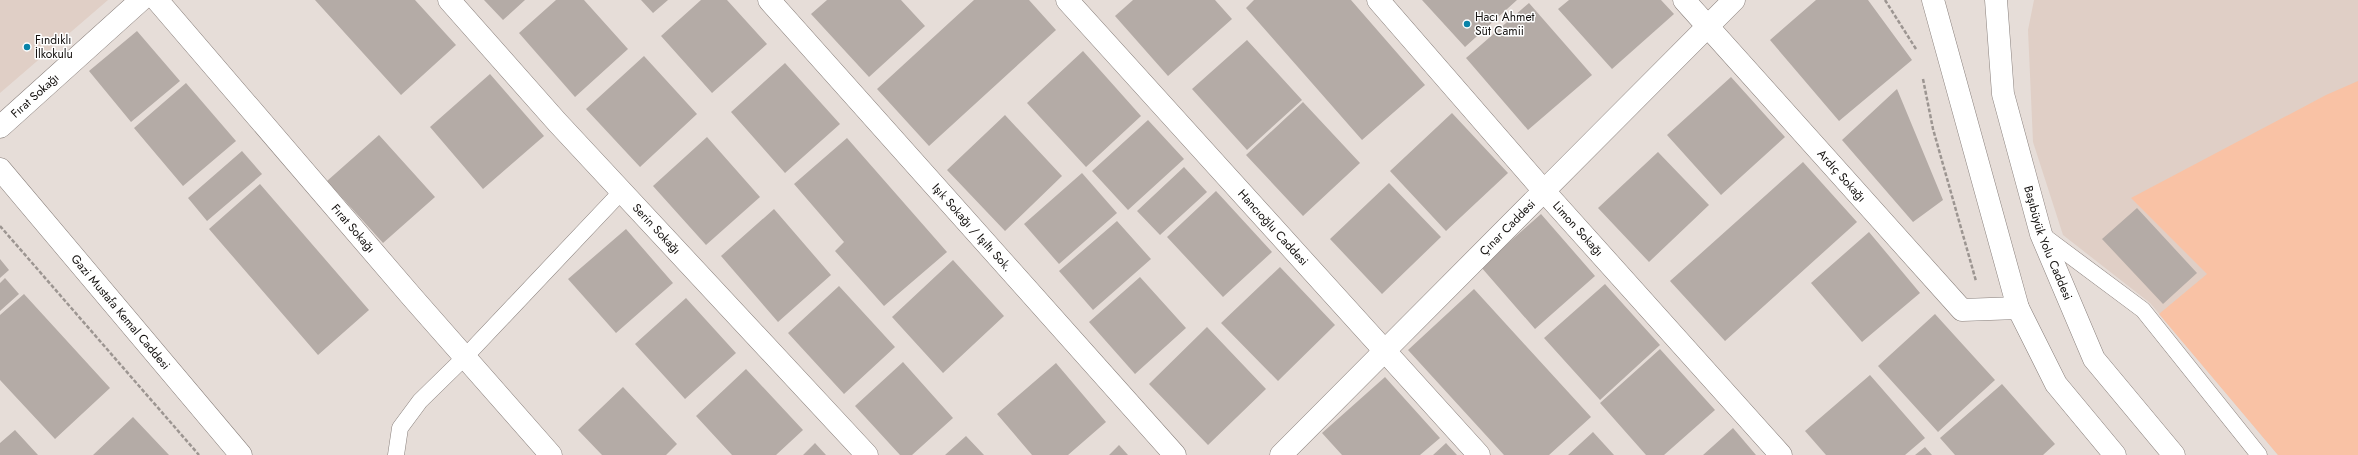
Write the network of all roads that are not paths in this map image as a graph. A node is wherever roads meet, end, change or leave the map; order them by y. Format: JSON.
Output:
{"nodes":[{"id":1,"x":141,"y":0,"type":"edge"},
{"id":2,"x":157,"y":0,"type":"edge"},
{"id":3,"x":449,"y":0,"type":"edge"},
{"id":4,"x":770,"y":0,"type":"edge"},
{"id":5,"x":1067,"y":0,"type":"edge"},
{"id":6,"x":1378,"y":0,"type":"edge"},
{"id":7,"x":1684,"y":0,"type":"edge"},
{"id":8,"x":1734,"y":0,"type":"edge"},
{"id":9,"x":1933,"y":0,"type":"edge"},
{"id":10,"x":1996,"y":0,"type":"edge"},
{"id":11,"x":1708,"y":26,"type":"junction"},
{"id":12,"x":0,"y":127,"type":"edge"},
{"id":13,"x":0,"y":169,"type":"edge"},
{"id":14,"x":622,"y":191,"type":"junction"},
{"id":15,"x":1544,"y":191,"type":"junction"},
{"id":16,"x":2041,"y":234,"type":"junction"},
{"id":17,"x":2018,"y":308,"type":"junction"},
{"id":18,"x":1385,"y":351,"type":"junction"},
{"id":19,"x":465,"y":357,"type":"junction"},
{"id":20,"x":241,"y":455,"type":"edge"},
{"id":21,"x":396,"y":455,"type":"edge"},
{"id":22,"x":551,"y":455,"type":"edge"},
{"id":23,"x":867,"y":455,"type":"edge"},
{"id":24,"x":1175,"y":455,"type":"edge"},
{"id":25,"x":1281,"y":455,"type":"edge"},
{"id":26,"x":1479,"y":455,"type":"edge"},
{"id":27,"x":1781,"y":455,"type":"edge"},
{"id":28,"x":2114,"y":455,"type":"edge"},
{"id":29,"x":2174,"y":455,"type":"edge"},
{"id":30,"x":2259,"y":455,"type":"edge"}],
"edges":[{"from":1,"to":12,"type":"street","name":"Fırat Sokağı"},
{"from":2,"to":19,"type":"street","name":"Fırat Sokağı"},
{"from":3,"to":14,"type":"street","name":"Serin Sokağı"},
{"from":4,"to":24,"type":"street","name":"Işık Sokağı / Işıltı Sok."},
{"from":5,"to":18,"type":"street","name":"Hancıoğlu Caddesi"},
{"from":6,"to":15,"type":"street","name":"Limon Sokağı"},
{"from":7,"to":11,"type":"street","name":"Ardıç Sokağı"},
{"from":8,"to":11,"type":"street","name":"Çınar Caddesi"},
{"from":9,"to":17,"type":"street"},
{"from":10,"to":16,"type":"street","name":"Başıbüyük Yolu Caddesi"},
{"from":11,"to":15,"type":"street","name":"Çınar Caddesi"},
{"from":11,"to":17,"type":"street","name":"Ardıç Sokağı"},
{"from":13,"to":20,"type":"street","name":"Gazi Mustafa Kemal Caddesi"},
{"from":14,"to":19,"type":"lane"},
{"from":14,"to":23,"type":"street","name":"Serin Sokağı"},
{"from":15,"to":18,"type":"street","name":"Çınar Caddesi"},
{"from":15,"to":27,"type":"street","name":"Limon Sokağı"},
{"from":16,"to":29,"type":"street","name":"Başıbüyük Yolu Caddesi"},
{"from":16,"to":30,"type":"lane"},
{"from":17,"to":28,"type":"street"},
{"from":18,"to":25,"type":"street","name":"Çınar Caddesi"},
{"from":18,"to":26,"type":"street","name":"Hancıoğlu Caddesi"},
{"from":19,"to":21,"type":"lane"},
{"from":19,"to":22,"type":"street","name":"Fırat Sokağı"}]}
